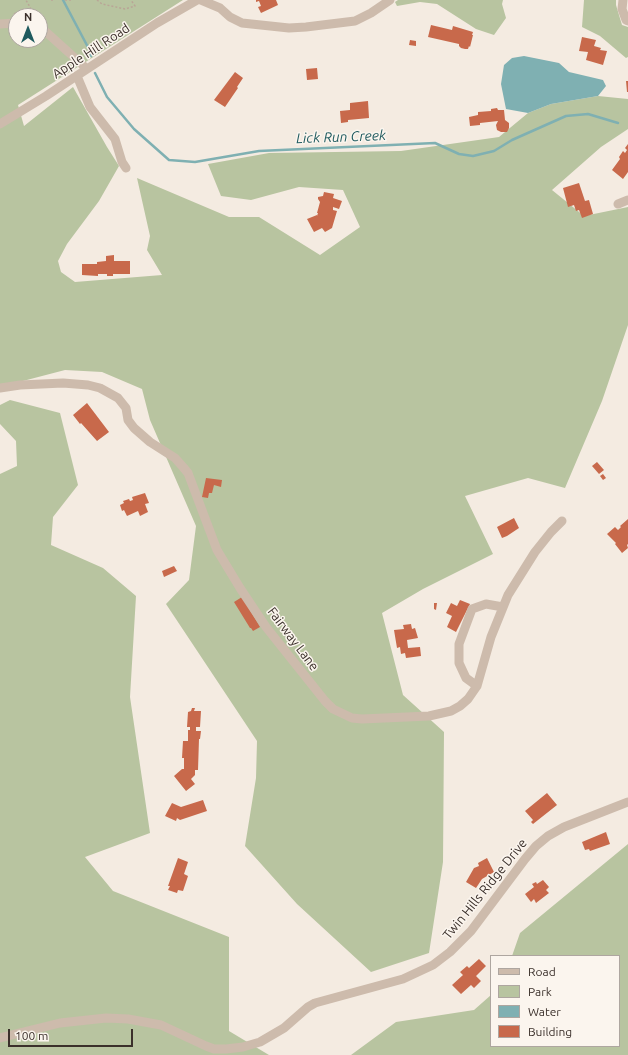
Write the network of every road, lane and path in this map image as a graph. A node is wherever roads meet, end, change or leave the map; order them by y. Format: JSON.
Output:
{"nodes":[{"id":1,"x":51,"y":0,"type":"edge"},
{"id":2,"x":55,"y":0,"type":"edge"},
{"id":3,"x":65,"y":0,"type":"edge"},
{"id":4,"x":73,"y":0,"type":"edge"},
{"id":5,"x":97,"y":0,"type":"edge"},
{"id":6,"x":131,"y":0,"type":"edge"},
{"id":7,"x":197,"y":0,"type":"edge"},
{"id":8,"x":201,"y":0,"type":"edge"},
{"id":9,"x":390,"y":0,"type":"edge"},
{"id":10,"x":623,"y":0,"type":"edge"},
{"id":11,"x":220,"y":4,"type":"edge"},
{"id":12,"x":628,"y":21,"type":"edge"},
{"id":13,"x":48,"y":35,"type":"edge"},
{"id":14,"x":87,"y":69,"type":"junction"},
{"id":15,"x":77,"y":76,"type":"junction"},
{"id":16,"x":0,"y":124,"type":"edge"},
{"id":17,"x":126,"y":168,"type":"dead end"},
{"id":18,"x":628,"y":200,"type":"edge"},
{"id":19,"x":618,"y":204,"type":"dead end"},
{"id":20,"x":0,"y":388,"type":"edge"},
{"id":21,"x":562,"y":521,"type":"dead end"},
{"id":22,"x":503,"y":607,"type":"junction"},
{"id":23,"x":477,"y":686,"type":"junction"},
{"id":24,"x":628,"y":802,"type":"edge"},
{"id":25,"x":0,"y":1038,"type":"edge"}],
"edges":[{"from":1,"to":2,"type":"path"},
{"from":3,"to":4,"type":"path"},
{"from":5,"to":6,"type":"path"},
{"from":7,"to":14,"type":"street","name":"Apple Hill Road"},
{"from":8,"to":11,"type":"street"},
{"from":9,"to":11,"type":"street"},
{"from":10,"to":12,"type":"street"},
{"from":13,"to":14,"type":"street"},
{"from":14,"to":15,"type":"street","name":"Apple Hill Road"},
{"from":15,"to":16,"type":"street","name":"Apple Hill Road"},
{"from":15,"to":17,"type":"street"},
{"from":18,"to":19,"type":"street"},
{"from":20,"to":23,"type":"street","name":"Fairway Lane"},
{"from":21,"to":22,"type":"street","name":"Fairway Lane"},
{"from":22,"to":23,"type":"street","name":"Fairway Lane"},
{"from":22,"to":23,"type":"street"},
{"from":24,"to":25,"type":"street","name":"Twin Hills Ridge Drive"}]}
